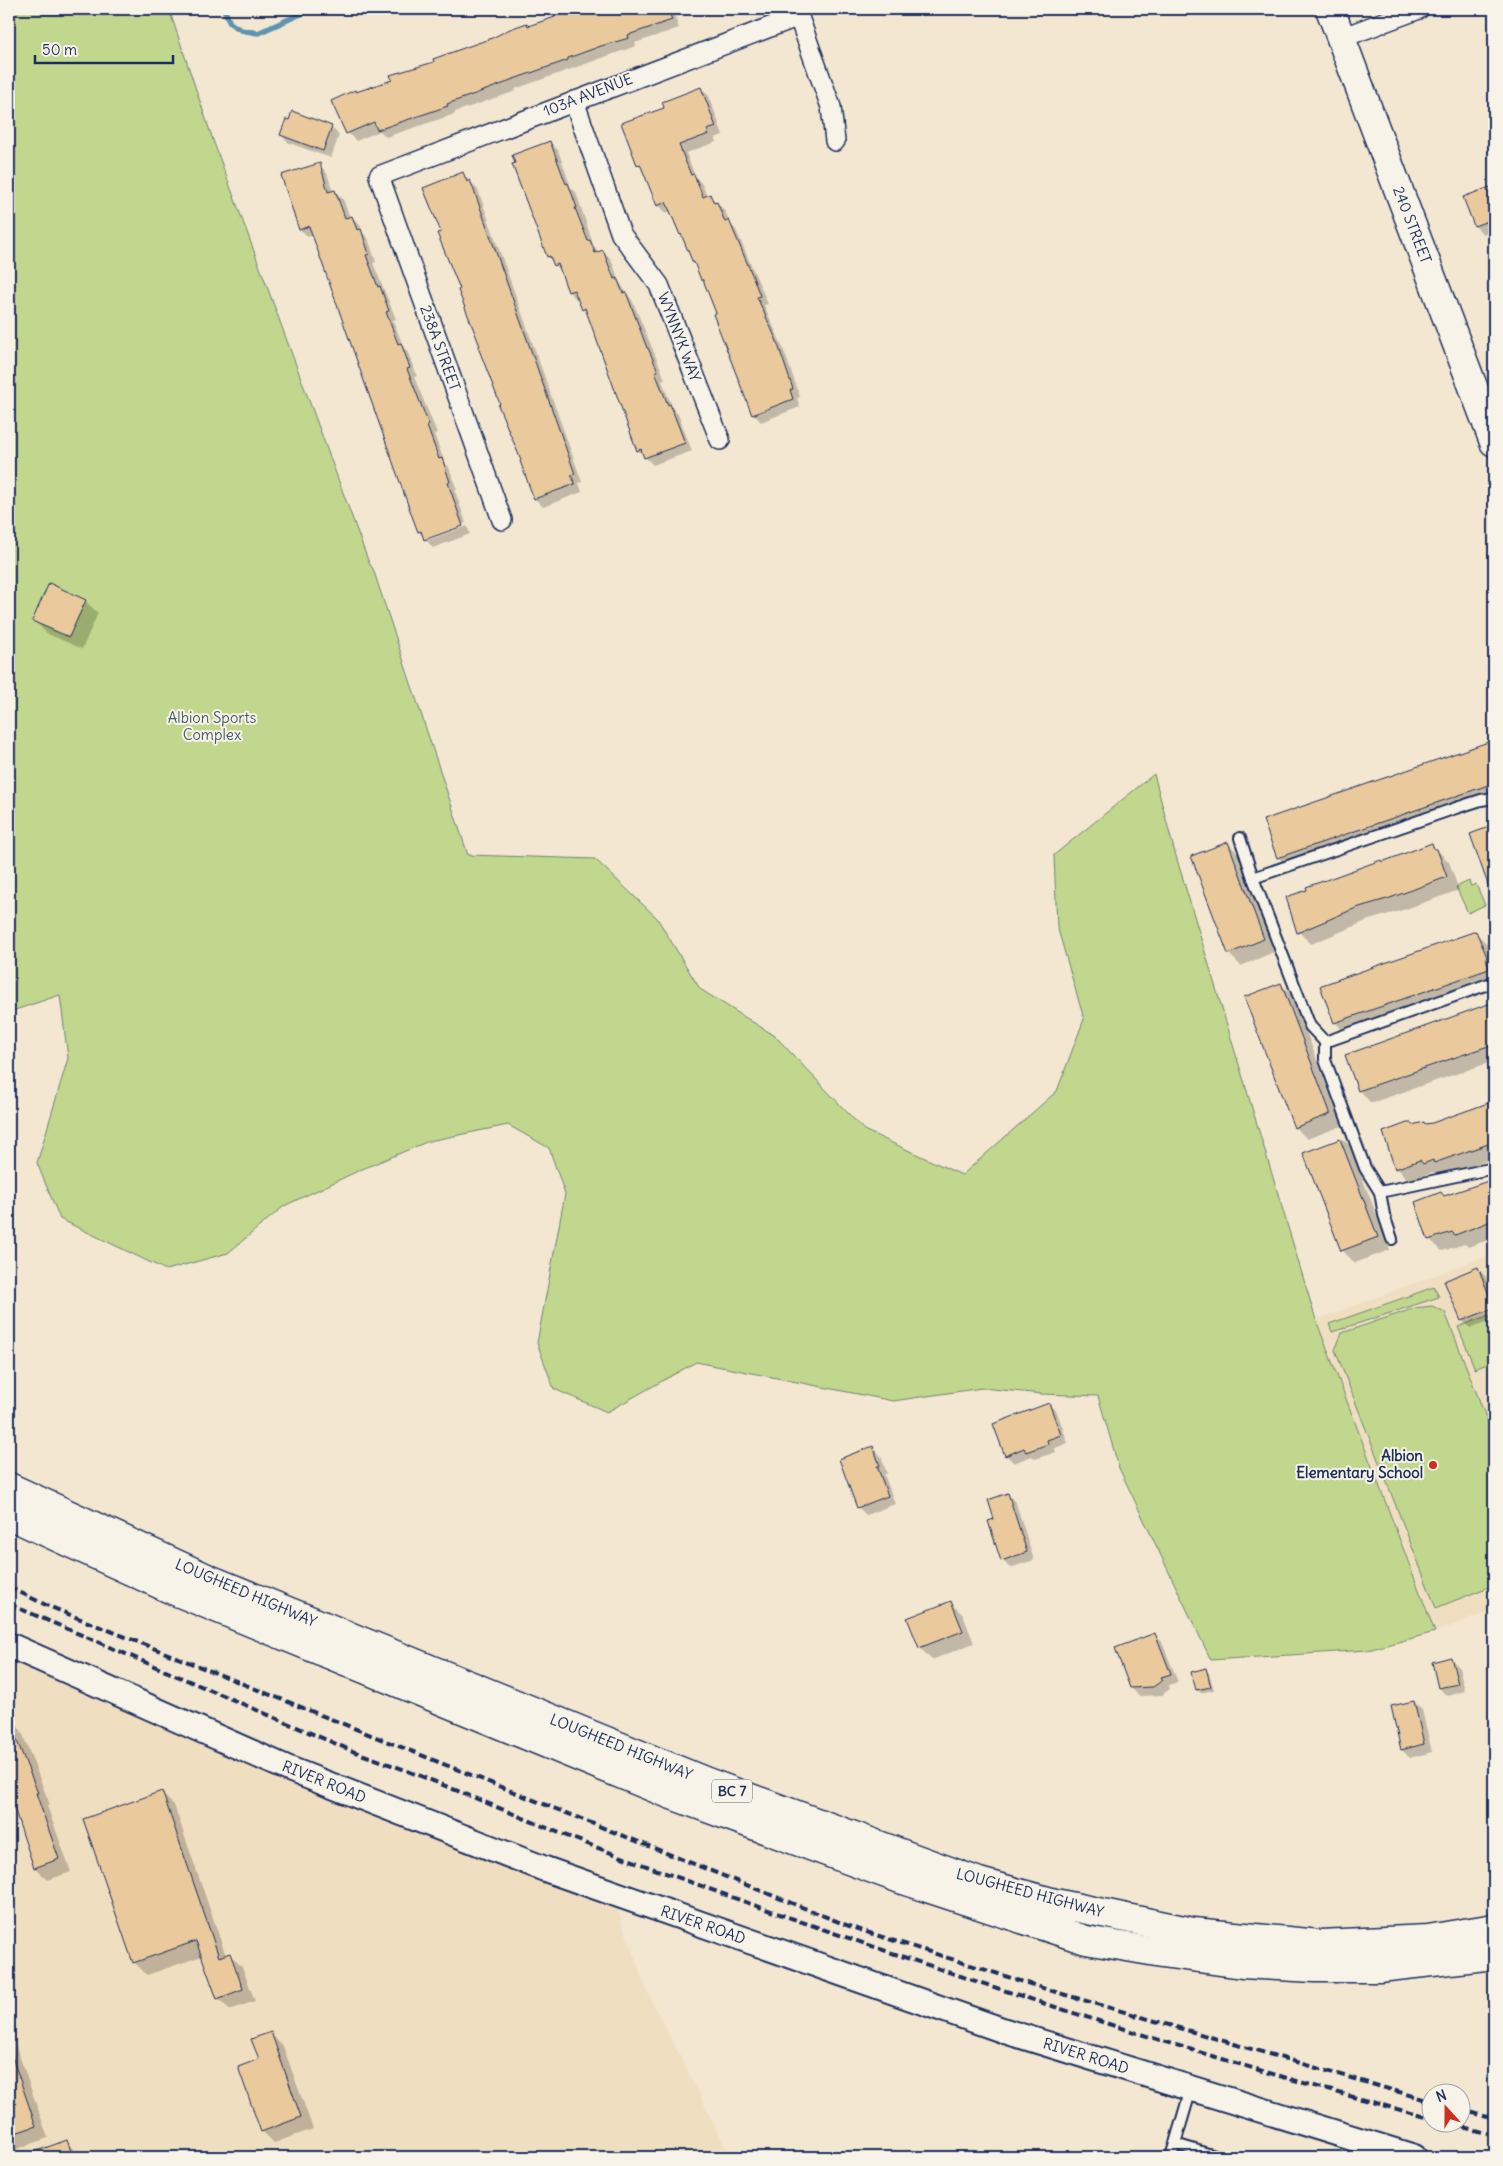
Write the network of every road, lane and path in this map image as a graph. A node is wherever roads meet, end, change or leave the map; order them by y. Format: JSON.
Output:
{"nodes":[{"id":1,"x":1330,"y":9,"type":"edge"},
{"id":2,"x":1419,"y":9,"type":"edge"},
{"id":3,"x":797,"y":12,"type":"edge"},
{"id":4,"x":1341,"y":38,"type":"junction"},
{"id":5,"x":574,"y":101,"type":"junction"},
{"id":6,"x":835,"y":141,"type":"dead end"},
{"id":7,"x":379,"y":176,"type":"joint"},
{"id":8,"x":720,"y":440,"type":"dead end"},
{"id":9,"x":1494,"y":442,"type":"edge"},
{"id":10,"x":502,"y":520,"type":"dead end"},
{"id":11,"x":1494,"y":798,"type":"edge"},
{"id":12,"x":1240,"y":838,"type":"dead end"},
{"id":13,"x":1253,"y":878,"type":"junction"},
{"id":14,"x":1494,"y":982,"type":"edge"},
{"id":15,"x":1325,"y":1042,"type":"junction"},
{"id":16,"x":1494,"y":1168,"type":"edge"},
{"id":17,"x":1380,"y":1192,"type":"junction"},
{"id":18,"x":1392,"y":1239,"type":"dead end"},
{"id":19,"x":9,"y":1487,"type":"edge"},
{"id":20,"x":9,"y":1516,"type":"edge"},
{"id":21,"x":9,"y":1645,"type":"edge"},
{"id":22,"x":1494,"y":1928,"type":"edge"},
{"id":23,"x":1494,"y":1955,"type":"edge"},
{"id":24,"x":1191,"y":2089,"type":"junction"},
{"id":25,"x":1175,"y":2144,"type":"junction"},
{"id":26,"x":1171,"y":2157,"type":"edge"},
{"id":27,"x":1218,"y":2157,"type":"edge"},
{"id":28,"x":1414,"y":2157,"type":"edge"}],
"edges":[{"from":1,"to":4,"type":"main road","name":"240 STREET"},
{"from":2,"to":4,"type":"street"},
{"from":3,"to":5,"type":"street","name":"103A AVENUE"},
{"from":3,"to":6,"type":"street"},
{"from":4,"to":9,"type":"main road","name":"240 STREET"},
{"from":5,"to":7,"type":"street","name":"103A AVENUE"},
{"from":5,"to":8,"type":"street","name":"WYNNYK WAY"},
{"from":7,"to":10,"type":"street","name":"238A STREET"},
{"from":11,"to":13,"type":"lane"},
{"from":12,"to":13,"type":"lane"},
{"from":13,"to":15,"type":"lane"},
{"from":14,"to":15,"type":"lane"},
{"from":15,"to":17,"type":"lane"},
{"from":16,"to":17,"type":"lane"},
{"from":17,"to":18,"type":"lane"},
{"from":19,"to":22,"type":"main road","name":"LOUGHEED HIGHWAY","number":"BC 7"},
{"from":20,"to":23,"type":"main road","name":"LOUGHEED HIGHWAY","number":"BC 7"},
{"from":21,"to":24,"type":"street","name":"RIVER ROAD"},
{"from":24,"to":25,"type":"lane"},
{"from":24,"to":28,"type":"street","name":"RIVER ROAD"},
{"from":25,"to":26,"type":"lane"},
{"from":25,"to":27,"type":"lane"}]}
